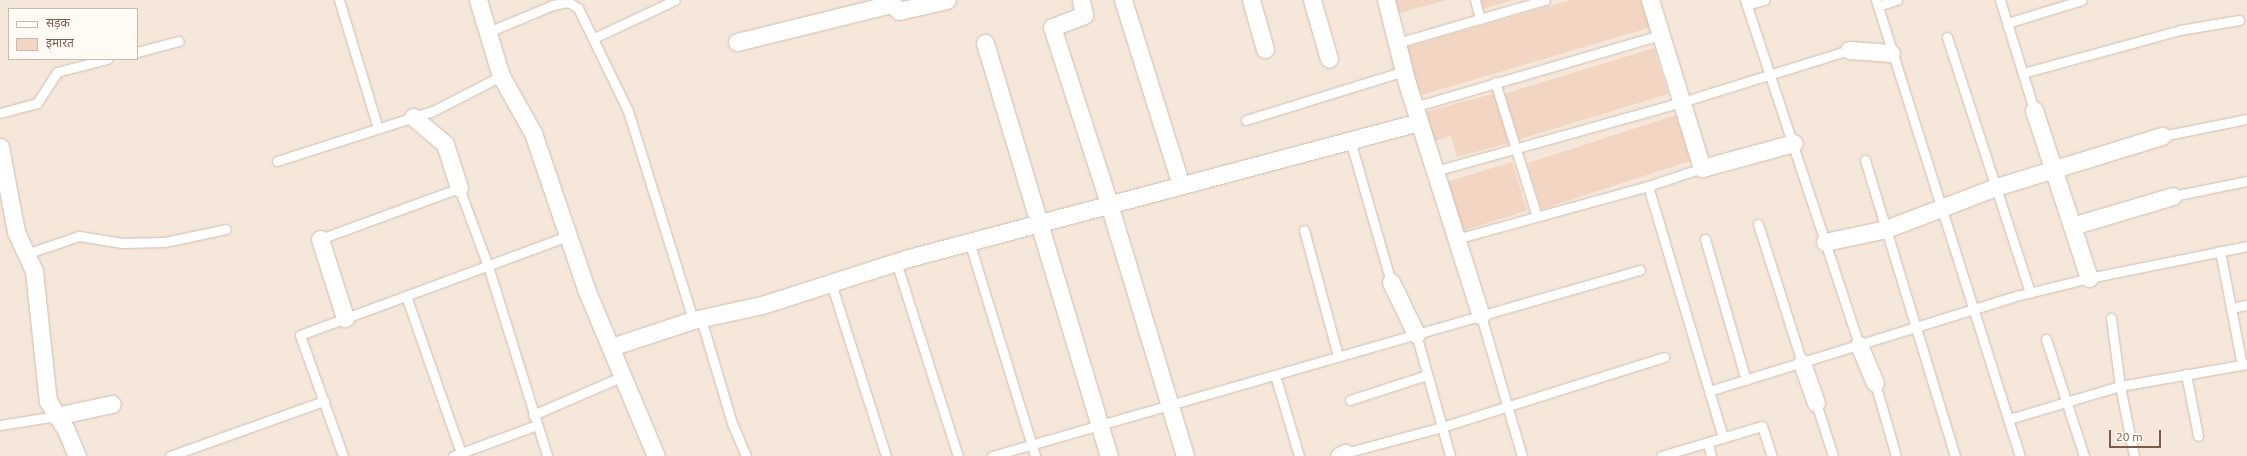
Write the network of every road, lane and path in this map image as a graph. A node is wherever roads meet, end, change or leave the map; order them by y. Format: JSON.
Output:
{"nodes":[{"id":1,"x":338,"y":0,"type":"edge"},
{"id":2,"x":478,"y":0,"type":"edge"},
{"id":3,"x":675,"y":0,"type":"edge"},
{"id":4,"x":947,"y":0,"type":"edge"},
{"id":5,"x":1081,"y":0,"type":"edge"},
{"id":6,"x":1123,"y":0,"type":"edge"},
{"id":7,"x":1251,"y":0,"type":"edge"},
{"id":8,"x":1312,"y":0,"type":"edge"},
{"id":9,"x":1386,"y":0,"type":"edge"},
{"id":10,"x":1475,"y":0,"type":"edge"},
{"id":11,"x":1545,"y":0,"type":"edge"},
{"id":12,"x":1650,"y":0,"type":"edge"},
{"id":13,"x":1764,"y":0,"type":"edge"},
{"id":14,"x":1897,"y":0,"type":"edge"},
{"id":15,"x":2000,"y":0,"type":"edge"},
{"id":16,"x":2082,"y":0,"type":"edge"},
{"id":17,"x":1746,"y":3,"type":"edge"},
{"id":18,"x":1877,"y":3,"type":"edge"},
{"id":19,"x":1480,"y":19,"type":"junction"},
{"id":20,"x":2239,"y":20,"type":"dead end"},
{"id":21,"x":2007,"y":23,"type":"junction"},
{"id":22,"x":488,"y":32,"type":"junction"},
{"id":23,"x":1661,"y":35,"type":"junction"},
{"id":24,"x":1947,"y":37,"type":"dead end"},
{"id":25,"x":594,"y":38,"type":"junction"},
{"id":26,"x":179,"y":41,"type":"dead end"},
{"id":27,"x":737,"y":42,"type":"dead end"},
{"id":28,"x":985,"y":43,"type":"dead end"},
{"id":29,"x":1397,"y":43,"type":"junction"},
{"id":30,"x":1265,"y":49,"type":"dead end"},
{"id":31,"x":1849,"y":50,"type":"joint"},
{"id":32,"x":138,"y":52,"type":"edge"},
{"id":33,"x":1891,"y":53,"type":"junction"},
{"id":34,"x":1329,"y":59,"type":"dead end"},
{"id":35,"x":103,"y":60,"type":"edge"},
{"id":36,"x":1404,"y":72,"type":"junction"},
{"id":37,"x":2023,"y":73,"type":"junction"},
{"id":38,"x":1772,"y":74,"type":"junction"},
{"id":39,"x":501,"y":76,"type":"junction"},
{"id":40,"x":1495,"y":82,"type":"junction"},
{"id":41,"x":1682,"y":102,"type":"junction"},
{"id":42,"x":2034,"y":110,"type":"joint"},
{"id":43,"x":0,"y":113,"type":"edge"},
{"id":44,"x":1417,"y":114,"type":"junction"},
{"id":45,"x":413,"y":117,"type":"junction"},
{"id":46,"x":2247,"y":119,"type":"edge"},
{"id":47,"x":1246,"y":120,"type":"dead end"},
{"id":48,"x":378,"y":128,"type":"junction"},
{"id":49,"x":2162,"y":136,"type":"joint"},
{"id":50,"x":1350,"y":140,"type":"junction"},
{"id":51,"x":1794,"y":143,"type":"junction"},
{"id":52,"x":0,"y":147,"type":"edge"},
{"id":53,"x":1515,"y":148,"type":"junction"},
{"id":54,"x":1865,"y":160,"type":"dead end"},
{"id":55,"x":277,"y":161,"type":"dead end"},
{"id":56,"x":1702,"y":168,"type":"junction"},
{"id":57,"x":2055,"y":170,"type":"junction"},
{"id":58,"x":1435,"y":171,"type":"junction"},
{"id":59,"x":2247,"y":181,"type":"edge"},
{"id":60,"x":1181,"y":185,"type":"junction"},
{"id":61,"x":1648,"y":186,"type":"junction"},
{"id":62,"x":1996,"y":187,"type":"junction"},
{"id":63,"x":459,"y":188,"type":"junction"},
{"id":64,"x":2173,"y":196,"type":"joint"},
{"id":65,"x":1109,"y":204,"type":"junction"},
{"id":66,"x":1940,"y":206,"type":"junction"},
{"id":67,"x":1537,"y":217,"type":"junction"},
{"id":68,"x":1040,"y":223,"type":"junction"},
{"id":69,"x":1758,"y":224,"type":"dead end"},
{"id":70,"x":2072,"y":226,"type":"junction"},
{"id":71,"x":1886,"y":228,"type":"junction"},
{"id":72,"x":226,"y":229,"type":"dead end"},
{"id":73,"x":1304,"y":230,"type":"dead end"},
{"id":74,"x":568,"y":236,"type":"junction"},
{"id":75,"x":320,"y":239,"type":"joint"},
{"id":76,"x":1456,"y":239,"type":"junction"},
{"id":77,"x":1705,"y":239,"type":"dead end"},
{"id":78,"x":969,"y":241,"type":"junction"},
{"id":79,"x":1825,"y":242,"type":"junction"},
{"id":80,"x":2247,"y":246,"type":"edge"},
{"id":81,"x":2220,"y":251,"type":"junction"},
{"id":82,"x":26,"y":254,"type":"junction"},
{"id":83,"x":896,"y":262,"type":"junction"},
{"id":84,"x":488,"y":266,"type":"junction"},
{"id":85,"x":1640,"y":270,"type":"dead end"},
{"id":86,"x":2090,"y":278,"type":"junction"},
{"id":87,"x":1391,"y":282,"type":"joint"},
{"id":88,"x":831,"y":283,"type":"junction"},
{"id":89,"x":2030,"y":293,"type":"junction"},
{"id":90,"x":406,"y":296,"type":"junction"},
{"id":91,"x":2247,"y":305,"type":"edge"},
{"id":92,"x":2231,"y":308,"type":"junction"},
{"id":93,"x":1974,"y":310,"type":"junction"},
{"id":94,"x":1481,"y":316,"type":"junction"},
{"id":95,"x":345,"y":318,"type":"junction"},
{"id":96,"x":2111,"y":318,"type":"dead end"},
{"id":97,"x":697,"y":320,"type":"junction"},
{"id":98,"x":1916,"y":327,"type":"junction"},
{"id":99,"x":1416,"y":334,"type":"junction"},
{"id":100,"x":2046,"y":339,"type":"dead end"},
{"id":101,"x":1859,"y":345,"type":"junction"},
{"id":102,"x":611,"y":347,"type":"junction"},
{"id":103,"x":1338,"y":356,"type":"junction"},
{"id":104,"x":1664,"y":357,"type":"dead end"},
{"id":105,"x":1802,"y":363,"type":"junction"},
{"id":106,"x":2244,"y":365,"type":"edge"},
{"id":107,"x":2186,"y":374,"type":"junction"},
{"id":108,"x":1275,"y":375,"type":"junction"},
{"id":109,"x":1427,"y":375,"type":"junction"},
{"id":110,"x":623,"y":376,"type":"junction"},
{"id":111,"x":1746,"y":380,"type":"junction"},
{"id":112,"x":1875,"y":383,"type":"joint"},
{"id":113,"x":2120,"y":386,"type":"junction"},
{"id":114,"x":1709,"y":391,"type":"junction"},
{"id":115,"x":1350,"y":400,"type":"dead end"},
{"id":116,"x":324,"y":401,"type":"junction"},
{"id":117,"x":2066,"y":402,"type":"junction"},
{"id":118,"x":1816,"y":403,"type":"joint"},
{"id":119,"x":112,"y":404,"type":"dead end"},
{"id":120,"x":1171,"y":405,"type":"junction"},
{"id":121,"x":1507,"y":406,"type":"junction"},
{"id":122,"x":533,"y":414,"type":"junction"},
{"id":123,"x":56,"y":416,"type":"junction"},
{"id":124,"x":2009,"y":419,"type":"junction"},
{"id":125,"x":0,"y":425,"type":"edge"},
{"id":126,"x":537,"y":425,"type":"junction"},
{"id":127,"x":1099,"y":425,"type":"junction"},
{"id":128,"x":1442,"y":428,"type":"junction"},
{"id":129,"x":2198,"y":436,"type":"dead end"},
{"id":130,"x":1723,"y":438,"type":"junction"},
{"id":131,"x":1708,"y":443,"type":"junction"},
{"id":132,"x":1031,"y":445,"type":"junction"},
{"id":133,"x":457,"y":454,"type":"edge"},
{"id":134,"x":1342,"y":455,"type":"edge"},
{"id":135,"x":77,"y":456,"type":"edge"},
{"id":136,"x":170,"y":456,"type":"edge"},
{"id":137,"x":343,"y":456,"type":"edge"},
{"id":138,"x":547,"y":456,"type":"edge"},
{"id":139,"x":656,"y":456,"type":"edge"},
{"id":140,"x":746,"y":456,"type":"edge"},
{"id":141,"x":886,"y":456,"type":"edge"},
{"id":142,"x":958,"y":456,"type":"edge"},
{"id":143,"x":992,"y":456,"type":"edge"},
{"id":144,"x":1035,"y":456,"type":"edge"},
{"id":145,"x":1109,"y":456,"type":"edge"},
{"id":146,"x":1185,"y":456,"type":"edge"},
{"id":147,"x":1299,"y":456,"type":"edge"},
{"id":148,"x":1450,"y":456,"type":"edge"},
{"id":149,"x":1522,"y":456,"type":"edge"},
{"id":150,"x":1661,"y":456,"type":"edge"},
{"id":151,"x":1711,"y":456,"type":"edge"},
{"id":152,"x":1772,"y":456,"type":"edge"},
{"id":153,"x":1833,"y":456,"type":"edge"},
{"id":154,"x":1896,"y":456,"type":"edge"},
{"id":155,"x":1955,"y":456,"type":"edge"},
{"id":156,"x":2020,"y":456,"type":"edge"},
{"id":157,"x":2084,"y":456,"type":"edge"},
{"id":158,"x":2134,"y":456,"type":"edge"}],
"edges":[{"from":1,"to":48,"type":"lane"},
{"from":2,"to":22,"type":"street"},
{"from":3,"to":25,"type":"lane"},
{"from":4,"to":27,"type":"street"},
{"from":5,"to":65,"type":"street"},
{"from":6,"to":60,"type":"street"},
{"from":7,"to":30,"type":"street"},
{"from":8,"to":34,"type":"street"},
{"from":9,"to":29,"type":"street"},
{"from":10,"to":19,"type":"lane"},
{"from":11,"to":19,"type":"lane"},
{"from":12,"to":23,"type":"street"},
{"from":13,"to":17,"type":"lane"},
{"from":14,"to":18,"type":"lane"},
{"from":15,"to":21,"type":"lane"},
{"from":16,"to":21,"type":"lane"},
{"from":17,"to":38,"type":"lane"},
{"from":18,"to":33,"type":"lane"},
{"from":19,"to":29,"type":"lane"},
{"from":20,"to":37,"type":"lane"},
{"from":21,"to":37,"type":"lane"},
{"from":22,"to":25,"type":"lane"},
{"from":22,"to":39,"type":"street"},
{"from":23,"to":40,"type":"lane"},
{"from":23,"to":41,"type":"street"},
{"from":24,"to":62,"type":"lane"},
{"from":25,"to":97,"type":"lane"},
{"from":26,"to":32,"type":"lane"},
{"from":28,"to":68,"type":"street"},
{"from":29,"to":36,"type":"street"},
{"from":31,"to":33,"type":"street"},
{"from":31,"to":38,"type":"lane"},
{"from":33,"to":66,"type":"lane"},
{"from":35,"to":43,"type":"lane"},
{"from":36,"to":44,"type":"street"},
{"from":36,"to":47,"type":"lane"},
{"from":37,"to":42,"type":"lane"},
{"from":38,"to":41,"type":"lane"},
{"from":38,"to":51,"type":"lane"},
{"from":39,"to":45,"type":"lane"},
{"from":39,"to":74,"type":"street"},
{"from":40,"to":44,"type":"lane"},
{"from":40,"to":53,"type":"lane"},
{"from":41,"to":53,"type":"lane"},
{"from":41,"to":56,"type":"street"},
{"from":42,"to":57,"type":"street"},
{"from":44,"to":50,"type":"street"},
{"from":44,"to":58,"type":"street"},
{"from":45,"to":48,"type":"lane"},
{"from":45,"to":63,"type":"street"},
{"from":46,"to":49,"type":"lane"},
{"from":48,"to":55,"type":"lane"},
{"from":49,"to":57,"type":"street"},
{"from":50,"to":60,"type":"street"},
{"from":50,"to":87,"type":"lane"},
{"from":51,"to":56,"type":"street"},
{"from":51,"to":79,"type":"lane"},
{"from":52,"to":82,"type":"street"},
{"from":53,"to":58,"type":"lane"},
{"from":53,"to":67,"type":"lane"},
{"from":54,"to":71,"type":"lane"},
{"from":56,"to":61,"type":"lane"},
{"from":57,"to":62,"type":"street"},
{"from":57,"to":70,"type":"street"},
{"from":58,"to":76,"type":"street"},
{"from":59,"to":64,"type":"lane"},
{"from":60,"to":65,"type":"street"},
{"from":61,"to":67,"type":"lane"},
{"from":61,"to":114,"type":"lane"},
{"from":62,"to":66,"type":"street"},
{"from":62,"to":89,"type":"lane"},
{"from":63,"to":75,"type":"lane"},
{"from":63,"to":84,"type":"lane"},
{"from":64,"to":70,"type":"street"},
{"from":65,"to":68,"type":"street"},
{"from":65,"to":120,"type":"street"},
{"from":66,"to":71,"type":"street"},
{"from":66,"to":93,"type":"lane"},
{"from":67,"to":76,"type":"lane"},
{"from":68,"to":78,"type":"street"},
{"from":68,"to":127,"type":"street"},
{"from":69,"to":105,"type":"lane"},
{"from":70,"to":86,"type":"street"},
{"from":71,"to":79,"type":"street"},
{"from":71,"to":98,"type":"lane"},
{"from":72,"to":82,"type":"lane"},
{"from":73,"to":103,"type":"lane"},
{"from":74,"to":84,"type":"lane"},
{"from":74,"to":102,"type":"street"},
{"from":75,"to":95,"type":"street"},
{"from":76,"to":94,"type":"street"},
{"from":77,"to":111,"type":"lane"},
{"from":78,"to":83,"type":"street"},
{"from":78,"to":132,"type":"lane"},
{"from":79,"to":101,"type":"lane"},
{"from":80,"to":81,"type":"lane"},
{"from":81,"to":86,"type":"lane"},
{"from":81,"to":92,"type":"lane"},
{"from":82,"to":123,"type":"street"},
{"from":83,"to":88,"type":"street"},
{"from":83,"to":142,"type":"lane"},
{"from":84,"to":90,"type":"lane"},
{"from":84,"to":122,"type":"lane"},
{"from":85,"to":94,"type":"lane"},
{"from":86,"to":89,"type":"lane"},
{"from":87,"to":99,"type":"street"},
{"from":88,"to":97,"type":"street"},
{"from":88,"to":141,"type":"lane"},
{"from":89,"to":93,"type":"lane"},
{"from":90,"to":95,"type":"lane"},
{"from":90,"to":133,"type":"lane"},
{"from":91,"to":92,"type":"lane"},
{"from":92,"to":106,"type":"lane"},
{"from":93,"to":98,"type":"lane"},
{"from":93,"to":124,"type":"lane"},
{"from":94,"to":99,"type":"lane"},
{"from":94,"to":121,"type":"lane"},
{"from":95,"to":116,"type":"lane"},
{"from":96,"to":113,"type":"lane"},
{"from":97,"to":102,"type":"street"},
{"from":97,"to":140,"type":"lane"},
{"from":98,"to":101,"type":"lane"},
{"from":98,"to":155,"type":"lane"},
{"from":99,"to":103,"type":"lane"},
{"from":99,"to":109,"type":"lane"},
{"from":100,"to":117,"type":"lane"},
{"from":101,"to":105,"type":"lane"},
{"from":101,"to":112,"type":"street"},
{"from":102,"to":110,"type":"street"},
{"from":103,"to":108,"type":"lane"},
{"from":104,"to":121,"type":"lane"},
{"from":105,"to":111,"type":"lane"},
{"from":105,"to":118,"type":"street"},
{"from":106,"to":107,"type":"lane"},
{"from":107,"to":113,"type":"lane"},
{"from":107,"to":129,"type":"lane"},
{"from":108,"to":120,"type":"lane"},
{"from":108,"to":147,"type":"lane"},
{"from":109,"to":115,"type":"lane"},
{"from":109,"to":128,"type":"lane"},
{"from":110,"to":122,"type":"lane"},
{"from":110,"to":139,"type":"street"},
{"from":111,"to":114,"type":"lane"},
{"from":112,"to":154,"type":"lane"},
{"from":113,"to":117,"type":"lane"},
{"from":113,"to":158,"type":"lane"},
{"from":114,"to":130,"type":"lane"},
{"from":116,"to":136,"type":"lane"},
{"from":116,"to":137,"type":"lane"},
{"from":117,"to":124,"type":"lane"},
{"from":117,"to":157,"type":"lane"},
{"from":118,"to":153,"type":"lane"},
{"from":119,"to":123,"type":"street"},
{"from":120,"to":127,"type":"lane"},
{"from":120,"to":146,"type":"street"},
{"from":121,"to":128,"type":"lane"},
{"from":121,"to":149,"type":"lane"},
{"from":122,"to":126,"type":"lane"},
{"from":123,"to":125,"type":"lane"},
{"from":123,"to":135,"type":"street"},
{"from":124,"to":156,"type":"lane"},
{"from":126,"to":133,"type":"lane"},
{"from":126,"to":138,"type":"lane"},
{"from":127,"to":132,"type":"lane"},
{"from":127,"to":145,"type":"street"},
{"from":128,"to":134,"type":"lane"},
{"from":128,"to":148,"type":"lane"},
{"from":130,"to":131,"type":"lane"},
{"from":130,"to":152,"type":"lane"},
{"from":131,"to":150,"type":"lane"},
{"from":131,"to":151,"type":"lane"},
{"from":132,"to":143,"type":"lane"},
{"from":132,"to":144,"type":"lane"}]}
